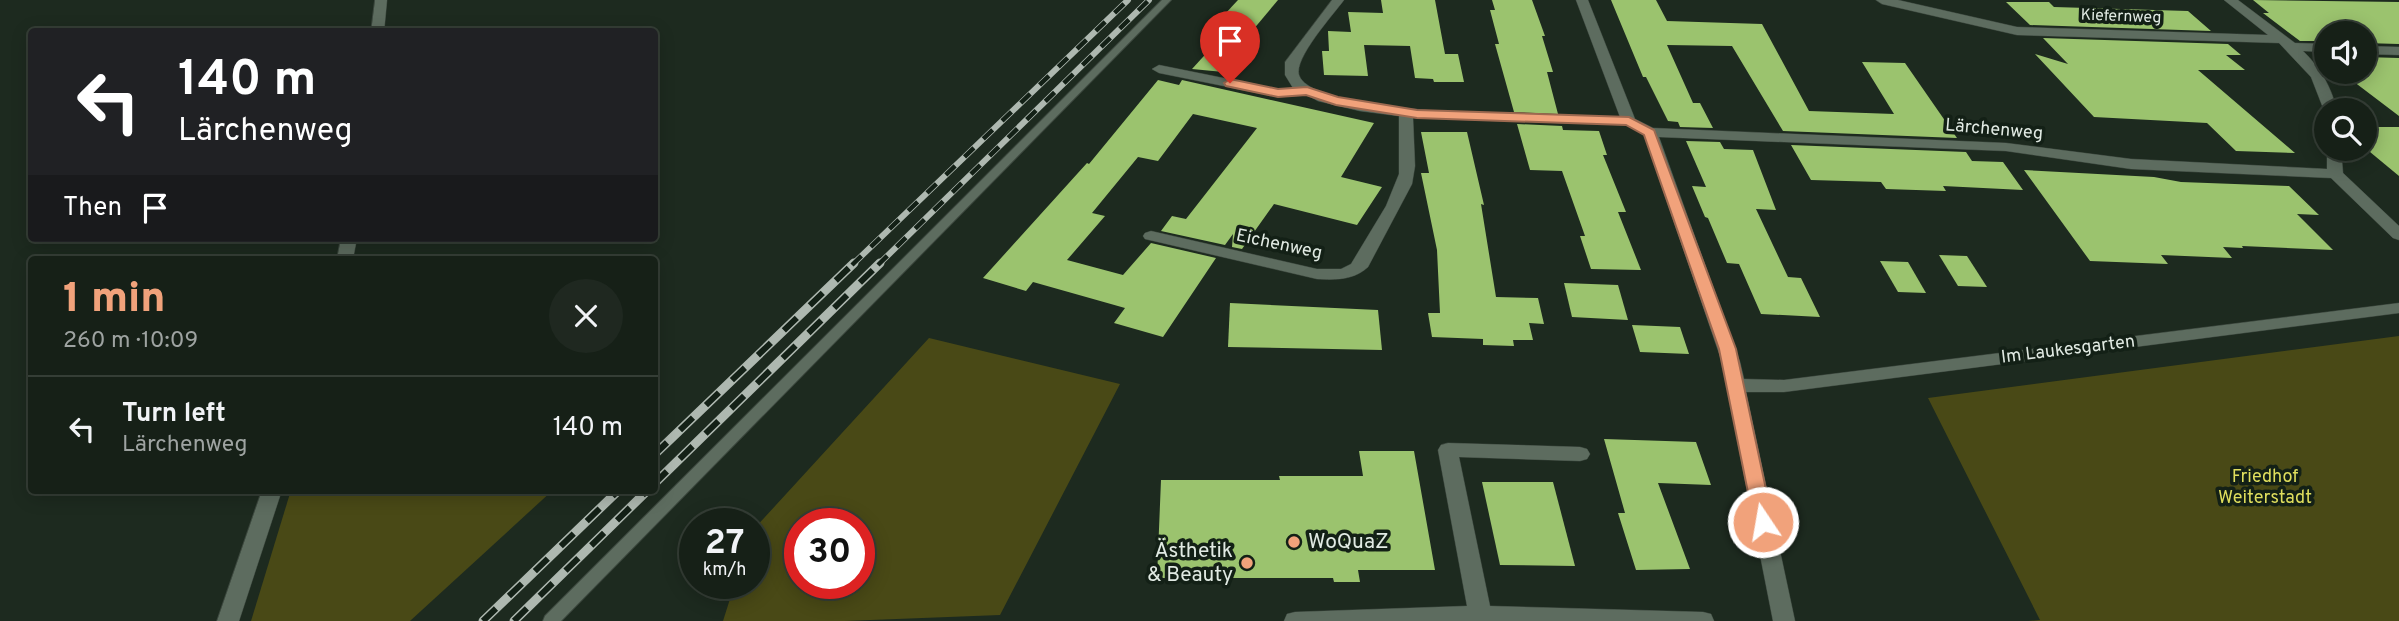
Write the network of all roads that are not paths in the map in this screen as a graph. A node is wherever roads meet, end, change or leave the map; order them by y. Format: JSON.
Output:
{"nodes":[{"id":1,"x":381,"y":0,"type":"edge"},
{"id":2,"x":1167,"y":0,"type":"edge"},
{"id":3,"x":1338,"y":0,"type":"edge"},
{"id":4,"x":1582,"y":0,"type":"edge"},
{"id":5,"x":1882,"y":0,"type":"edge"},
{"id":6,"x":2230,"y":0,"type":"edge"},
{"id":7,"x":378,"y":28,"type":"edge"},
{"id":8,"x":2285,"y":43,"type":"junction"},
{"id":9,"x":2314,"y":47,"type":"edge"},
{"id":10,"x":2377,"y":50,"type":"edge"},
{"id":11,"x":2399,"y":51,"type":"edge"},
{"id":12,"x":1159,"y":69,"type":"dead end"},
{"id":13,"x":1307,"y":91,"type":"junction"},
{"id":14,"x":2327,"y":98,"type":"edge"},
{"id":15,"x":1407,"y":113,"type":"junction"},
{"id":16,"x":1629,"y":121,"type":"junction"},
{"id":17,"x":1650,"y":132,"type":"junction"},
{"id":18,"x":2334,"y":161,"type":"edge"},
{"id":19,"x":2335,"y":174,"type":"junction"},
{"id":20,"x":2399,"y":235,"type":"edge"},
{"id":21,"x":1151,"y":236,"type":"dead end"},
{"id":22,"x":2399,"y":308,"type":"edge"},
{"id":23,"x":1736,"y":385,"type":"junction"},
{"id":24,"x":1580,"y":454,"type":"dead end"},
{"id":25,"x":271,"y":494,"type":"edge"},
{"id":26,"x":1480,"y":614,"type":"junction"},
{"id":27,"x":228,"y":621,"type":"edge"},
{"id":28,"x":551,"y":621,"type":"edge"},
{"id":29,"x":1295,"y":621,"type":"edge"},
{"id":30,"x":1703,"y":621,"type":"edge"},
{"id":31,"x":1784,"y":621,"type":"edge"}],
"edges":[{"from":1,"to":7,"type":"street"},
{"from":2,"to":28,"type":"lane"},
{"from":3,"to":13,"type":"street"},
{"from":4,"to":16,"type":"street"},
{"from":5,"to":8,"type":"street","name":"Kiefernweg"},
{"from":6,"to":8,"type":"street"},
{"from":8,"to":9,"type":"street","name":"Kiefernweg"},
{"from":8,"to":14,"type":"street"},
{"from":10,"to":11,"type":"street"},
{"from":12,"to":13,"type":"street"},
{"from":13,"to":15,"type":"street"},
{"from":15,"to":16,"type":"street"},
{"from":15,"to":21,"type":"street","name":"Eichenweg"},
{"from":16,"to":17,"type":"street"},
{"from":17,"to":19,"type":"street","name":"Lärchenweg"},
{"from":17,"to":23,"type":"street"},
{"from":18,"to":19,"type":"street"},
{"from":19,"to":20,"type":"street"},
{"from":22,"to":23,"type":"street","name":"Im Laukesgarten"},
{"from":23,"to":31,"type":"street"},
{"from":24,"to":26,"type":"street"},
{"from":25,"to":27,"type":"street"},
{"from":26,"to":29,"type":"street"},
{"from":26,"to":30,"type":"street"}]}
